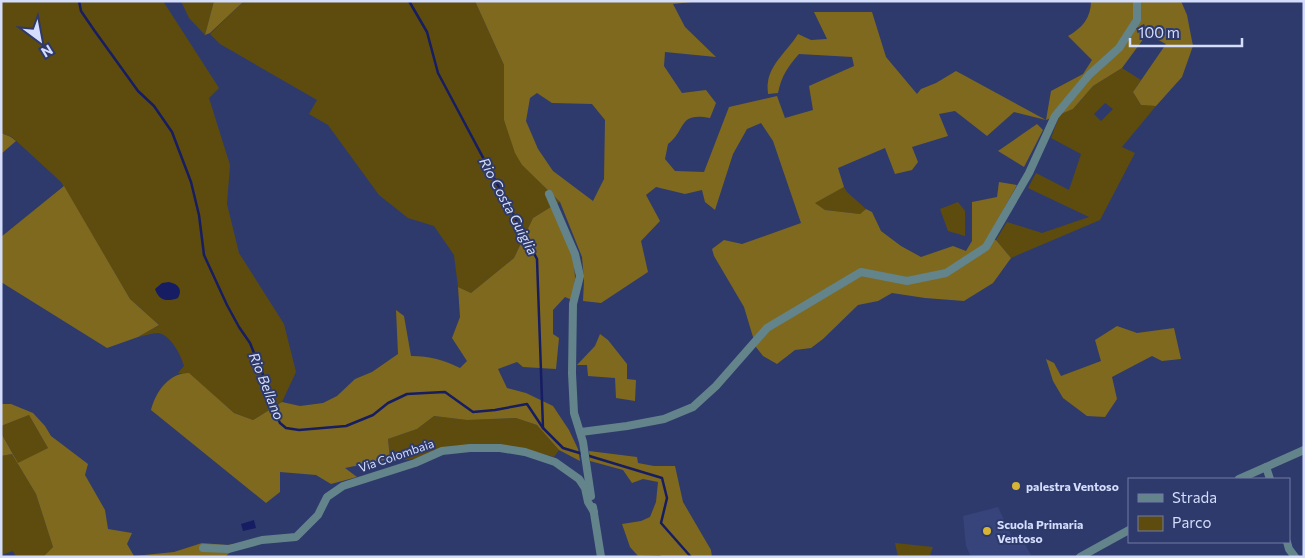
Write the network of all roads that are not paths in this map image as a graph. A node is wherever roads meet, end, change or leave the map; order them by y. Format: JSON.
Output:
{"nodes":[{"id":1,"x":1137,"y":1,"type":"edge"},
{"id":2,"x":549,"y":194,"type":"dead end"},
{"id":3,"x":581,"y":432,"type":"junction"},
{"id":4,"x":1304,"y":450,"type":"edge"},
{"id":5,"x":1266,"y":467,"type":"junction"},
{"id":6,"x":1241,"y":478,"type":"edge"},
{"id":7,"x":1270,"y":478,"type":"edge"},
{"id":8,"x":594,"y":512,"type":"junction"},
{"id":9,"x":1128,"y":531,"type":"edge"},
{"id":10,"x":1287,"y":543,"type":"edge"},
{"id":11,"x":203,"y":548,"type":"dead end"},
{"id":12,"x":601,"y":557,"type":"edge"},
{"id":13,"x":1080,"y":557,"type":"edge"},
{"id":14,"x":1295,"y":557,"type":"edge"}],
"edges":[{"from":1,"to":3,"type":"street"},
{"from":2,"to":3,"type":"street","name":"Via Colombaia"},
{"from":3,"to":8,"type":"street","name":"Via Colombaia"},
{"from":4,"to":5,"type":"street"},
{"from":5,"to":6,"type":"street"},
{"from":5,"to":7,"type":"street"},
{"from":8,"to":11,"type":"street","name":"Via Colombaia"},
{"from":8,"to":12,"type":"street","name":"Via Colombaia"},
{"from":9,"to":13,"type":"street"},
{"from":10,"to":14,"type":"street"}]}
